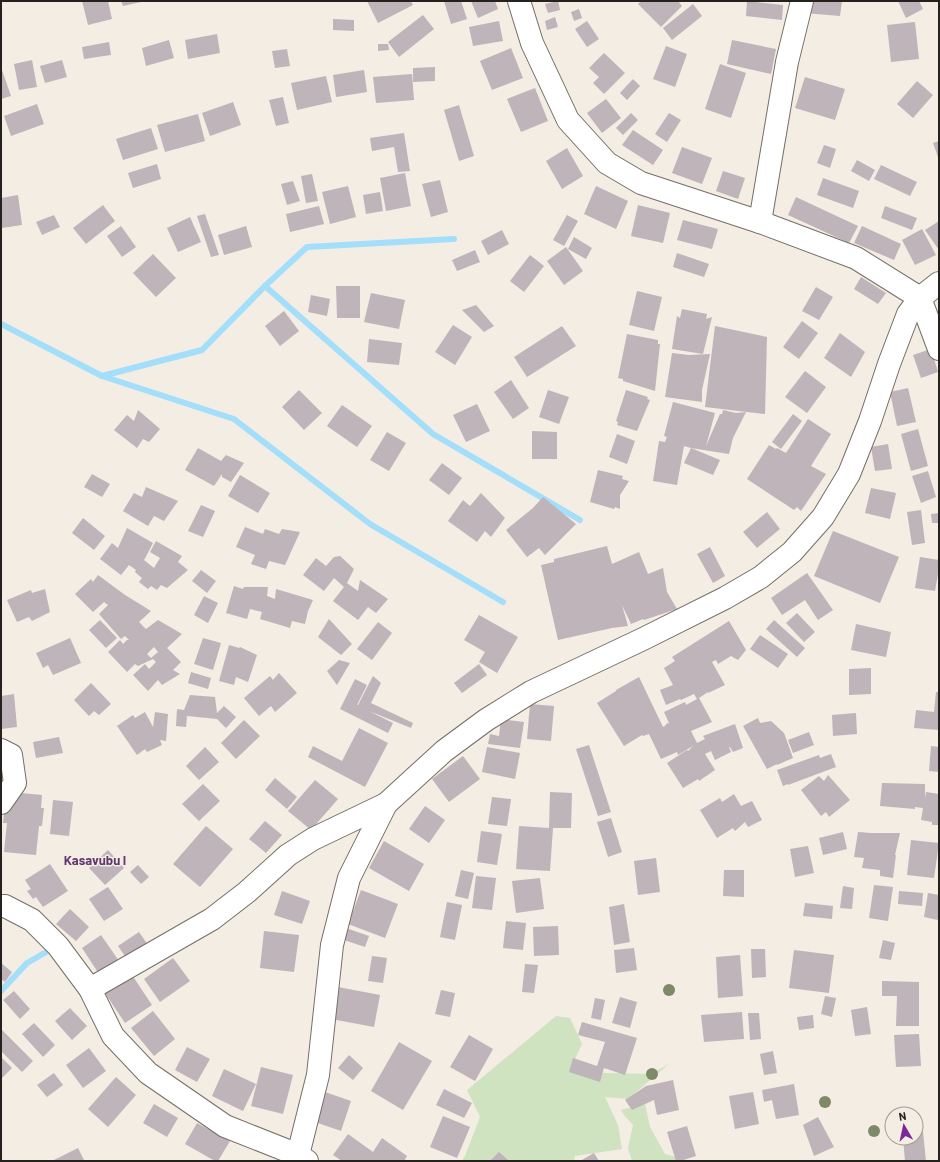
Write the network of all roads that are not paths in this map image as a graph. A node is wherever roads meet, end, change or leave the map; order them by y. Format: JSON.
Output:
{"nodes":[{"id":1,"x":519,"y":1,"type":"edge"},
{"id":2,"x":802,"y":1,"type":"edge"},
{"id":3,"x":760,"y":222,"type":"junction"},
{"id":4,"x":939,"y":283,"type":"edge"},
{"id":5,"x":920,"y":298,"type":"junction"},
{"id":6,"x":939,"y":349,"type":"edge"},
{"id":7,"x":1,"y":750,"type":"edge"},
{"id":8,"x":1,"y":803,"type":"edge"},
{"id":9,"x":386,"y":804,"type":"junction"},
{"id":10,"x":2,"y":901,"type":"edge"},
{"id":11,"x":90,"y":989,"type":"junction"},
{"id":12,"x":303,"y":1158,"type":"edge"}],
"edges":[{"from":1,"to":3,"type":"street"},
{"from":2,"to":3,"type":"street"},
{"from":3,"to":5,"type":"street"},
{"from":4,"to":5,"type":"street"},
{"from":5,"to":6,"type":"street"},
{"from":5,"to":9,"type":"street"},
{"from":7,"to":8,"type":"street"},
{"from":9,"to":11,"type":"street"},
{"from":9,"to":12,"type":"street"},
{"from":10,"to":11,"type":"street"},
{"from":11,"to":12,"type":"street"}]}
